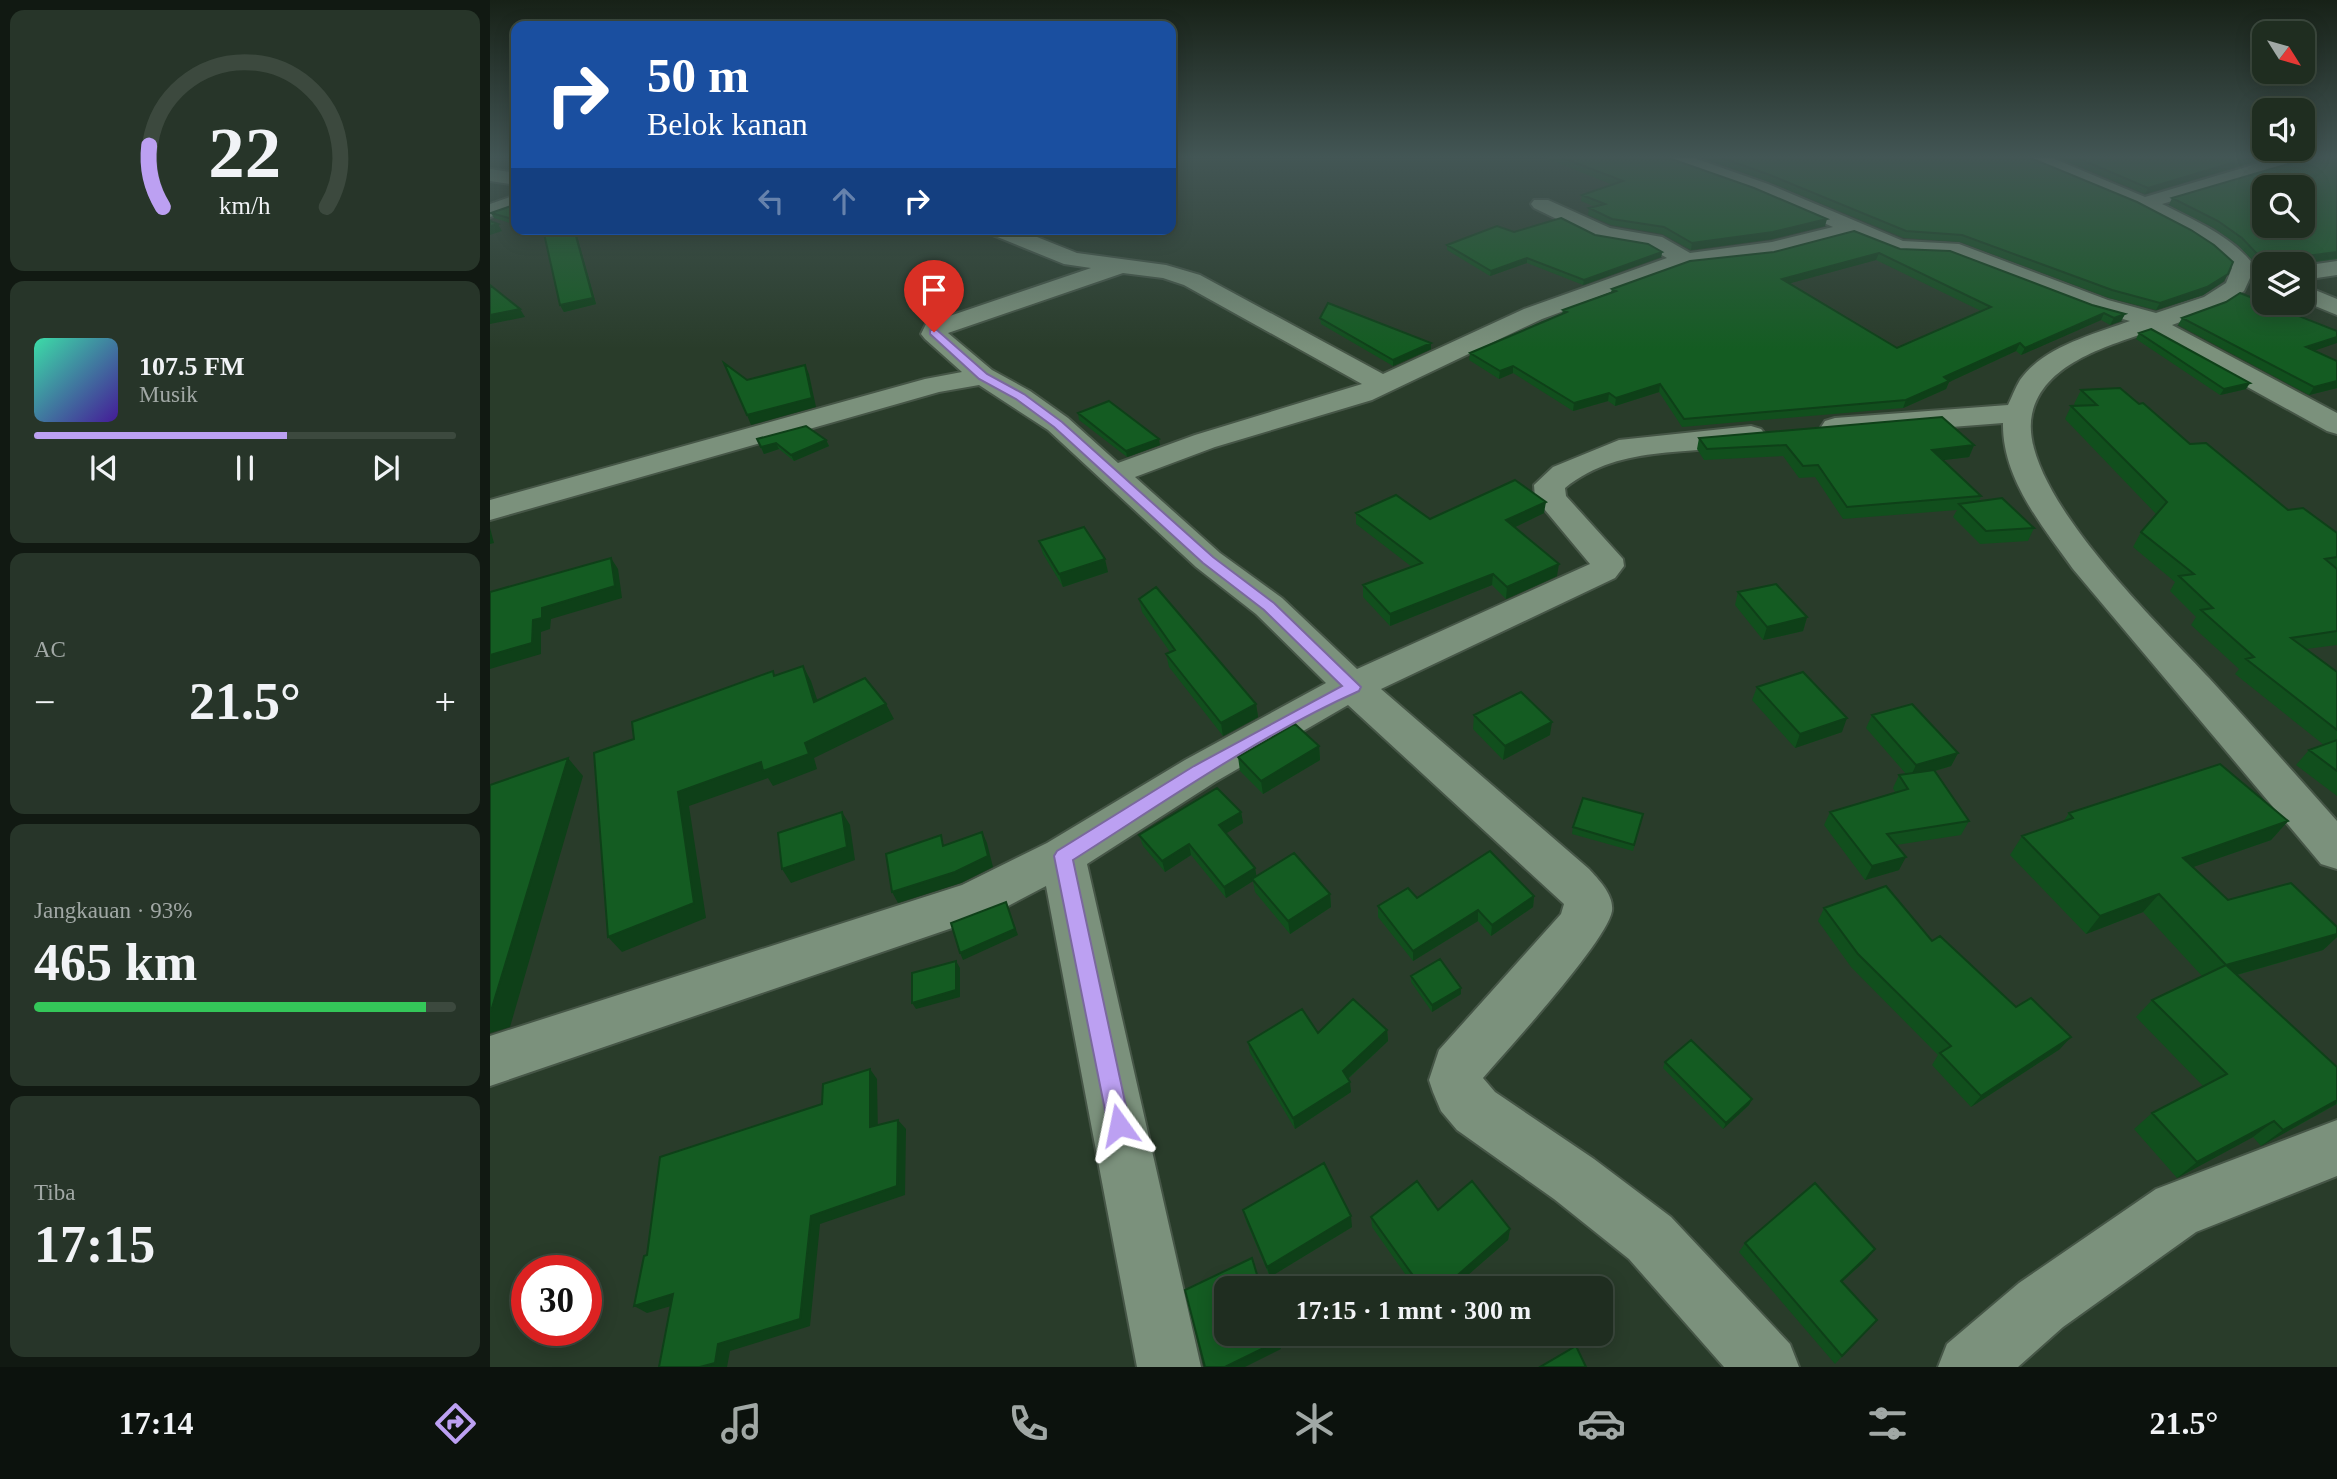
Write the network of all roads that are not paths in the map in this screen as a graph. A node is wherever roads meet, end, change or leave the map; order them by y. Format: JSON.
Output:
{"nodes":[{"id":1,"x":1577,"y":221,"type":"edge"},
{"id":2,"x":1836,"y":221,"type":"edge"},
{"id":3,"x":2174,"y":221,"type":"edge"},
{"id":4,"x":1853,"y":228,"type":"junction"},
{"id":5,"x":1013,"y":235,"type":"edge"},
{"id":6,"x":1686,"y":260,"type":"junction"},
{"id":7,"x":1121,"y":266,"type":"junction"},
{"id":8,"x":2252,"y":267,"type":"edge"},
{"id":9,"x":2337,"y":268,"type":"edge"},
{"id":10,"x":2315,"y":271,"type":"edge"},
{"id":11,"x":2315,"y":298,"type":"edge"},
{"id":12,"x":2337,"y":308,"type":"edge"},
{"id":13,"x":2153,"y":322,"type":"junction"},
{"id":14,"x":983,"y":376,"type":"junction"},
{"id":15,"x":1384,"y":385,"type":"junction"},
{"id":16,"x":2018,"y":413,"type":"junction"},
{"id":17,"x":2337,"y":425,"type":"edge"},
{"id":18,"x":1815,"y":429,"type":"edge"},
{"id":19,"x":1775,"y":432,"type":"edge"},
{"id":20,"x":1113,"y":475,"type":"junction"},
{"id":21,"x":490,"y":510,"type":"edge"},
{"id":22,"x":1353,"y":687,"type":"junction"},
{"id":23,"x":2337,"y":851,"type":"edge"},
{"id":24,"x":1063,"y":856,"type":"junction"},
{"id":25,"x":490,"y":1061,"type":"edge"},
{"id":26,"x":2337,"y":1148,"type":"edge"},
{"id":27,"x":1169,"y":1367,"type":"edge"},
{"id":28,"x":1767,"y":1367,"type":"edge"},
{"id":29,"x":1970,"y":1367,"type":"edge"}],
"edges":[{"from":1,"to":6,"type":"street"},
{"from":2,"to":4,"type":"street"},
{"from":3,"to":8,"type":"street"},
{"from":4,"to":6,"type":"street"},
{"from":4,"to":13,"type":"street"},
{"from":5,"to":7,"type":"street"},
{"from":6,"to":15,"type":"street"},
{"from":7,"to":14,"type":"street"},
{"from":7,"to":15,"type":"street"},
{"from":8,"to":13,"type":"street"},
{"from":9,"to":10,"type":"street"},
{"from":11,"to":12,"type":"street"},
{"from":13,"to":16,"type":"street"},
{"from":13,"to":17,"type":"street"},
{"from":14,"to":20,"type":"street"},
{"from":14,"to":21,"type":"street"},
{"from":15,"to":20,"type":"street"},
{"from":16,"to":18,"type":"street"},
{"from":16,"to":23,"type":"street"},
{"from":19,"to":22,"type":"street"},
{"from":20,"to":22,"type":"street"},
{"from":22,"to":24,"type":"street"},
{"from":22,"to":28,"type":"street"},
{"from":24,"to":25,"type":"street"},
{"from":24,"to":27,"type":"street"},
{"from":26,"to":29,"type":"street"}]}
